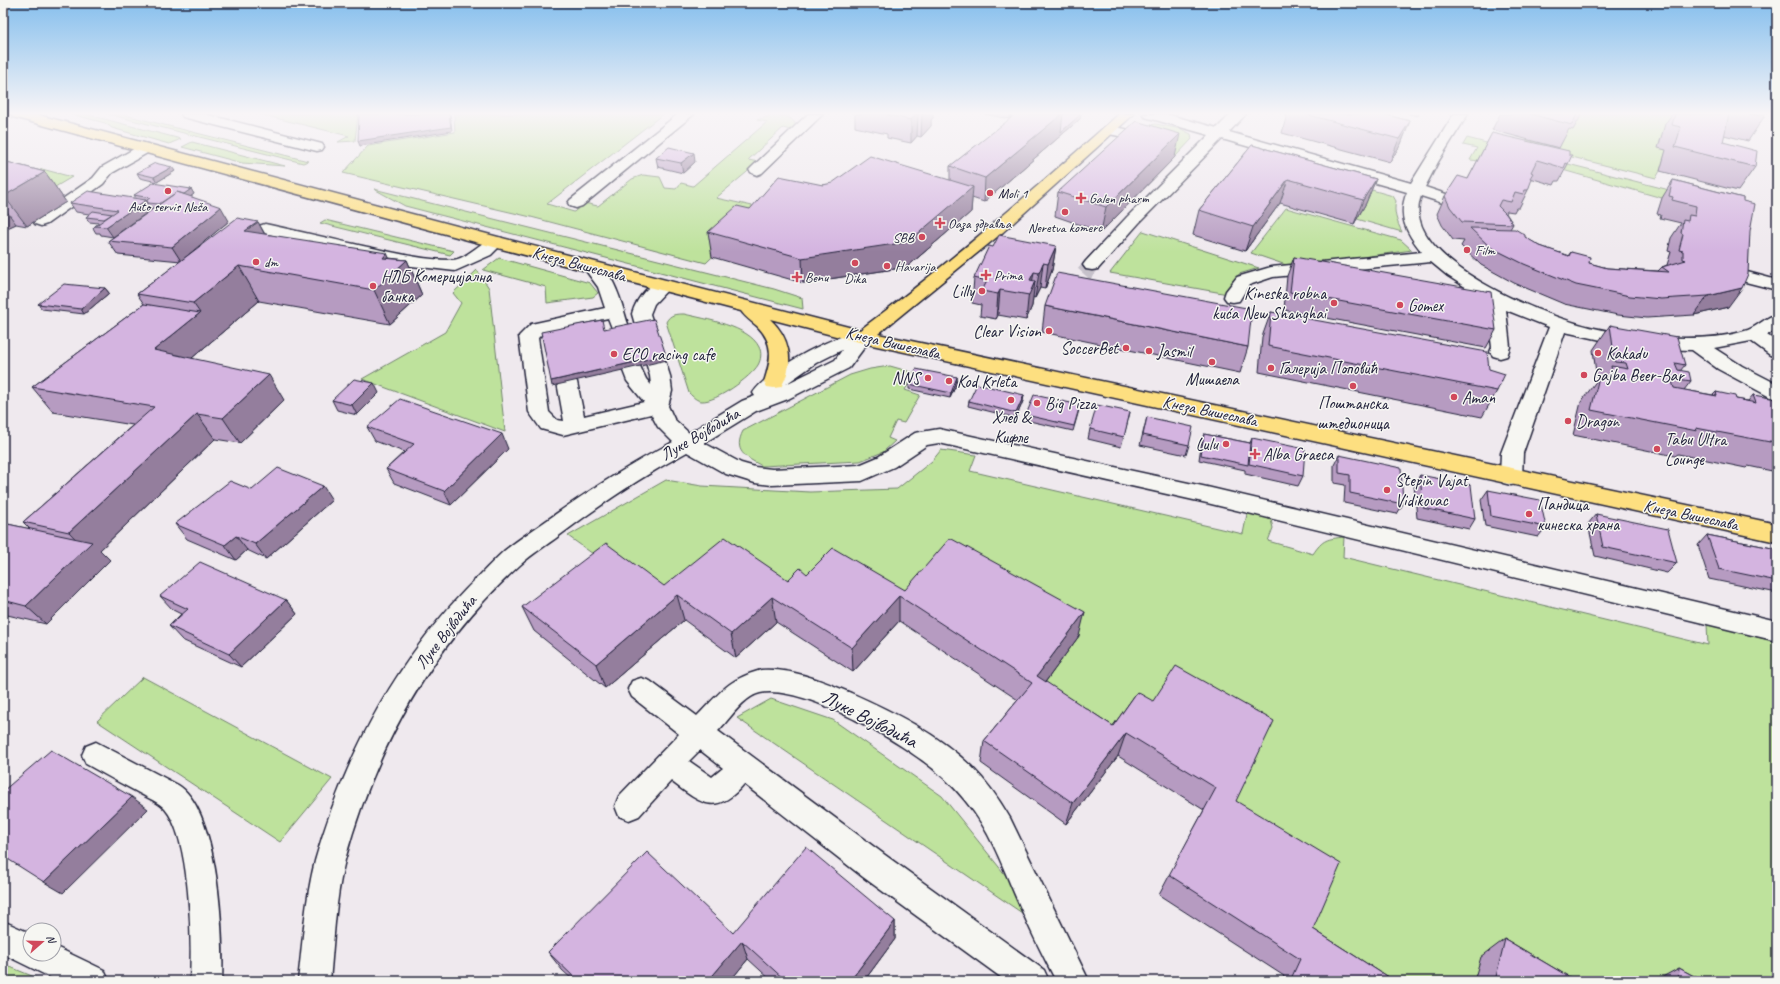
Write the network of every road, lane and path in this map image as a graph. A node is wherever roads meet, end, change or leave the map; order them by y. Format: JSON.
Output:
{"nodes":[{"id":1,"x":125,"y":160,"type":"edge"},
{"id":2,"x":185,"y":160,"type":"edge"},
{"id":3,"x":630,"y":160,"type":"edge"},
{"id":4,"x":768,"y":160,"type":"edge"},
{"id":5,"x":1075,"y":160,"type":"edge"},
{"id":6,"x":1194,"y":160,"type":"edge"},
{"id":7,"x":1311,"y":160,"type":"edge"},
{"id":8,"x":1432,"y":160,"type":"edge"},
{"id":9,"x":757,"y":170,"type":"dead end"},
{"id":10,"x":1414,"y":189,"type":"junction"},
{"id":11,"x":1446,"y":199,"type":"edge"},
{"id":12,"x":576,"y":203,"type":"dead end"},
{"id":13,"x":41,"y":221,"type":"dead end"},
{"id":14,"x":265,"y":229,"type":"dead end"},
{"id":15,"x":496,"y":242,"type":"junction"},
{"id":16,"x":1436,"y":256,"type":"junction"},
{"id":17,"x":1092,"y":265,"type":"tunnel mouth"},
{"id":18,"x":593,"y":268,"type":"junction"},
{"id":19,"x":1736,"y":274,"type":"edge"},
{"id":20,"x":662,"y":285,"type":"junction"},
{"id":21,"x":1777,"y":285,"type":"edge"},
{"id":22,"x":1233,"y":297,"type":"dead end"},
{"id":23,"x":1495,"y":298,"type":"junction"},
{"id":24,"x":746,"y":308,"type":"junction"},
{"id":25,"x":615,"y":311,"type":"junction"},
{"id":26,"x":1777,"y":320,"type":"edge"},
{"id":27,"x":1559,"y":324,"type":"junction"},
{"id":28,"x":621,"y":331,"type":"edge"},
{"id":29,"x":1754,"y":334,"type":"junction"},
{"id":30,"x":864,"y":337,"type":"junction"},
{"id":31,"x":1696,"y":344,"type":"junction"},
{"id":32,"x":1777,"y":351,"type":"edge"},
{"id":33,"x":1500,"y":352,"type":"dead end"},
{"id":34,"x":632,"y":368,"type":"edge"},
{"id":35,"x":567,"y":382,"type":"edge"},
{"id":36,"x":774,"y":382,"type":"junction"},
{"id":37,"x":1777,"y":392,"type":"edge"},
{"id":38,"x":658,"y":406,"type":"junction"},
{"id":39,"x":749,"y":406,"type":"junction"},
{"id":40,"x":575,"y":425,"type":"junction"},
{"id":41,"x":688,"y":443,"type":"junction"},
{"id":42,"x":1511,"y":477,"type":"junction"},
{"id":43,"x":1777,"y":533,"type":"edge"},
{"id":44,"x":1777,"y":631,"type":"edge"},
{"id":45,"x":641,"y":689,"type":"dead end"},
{"id":46,"x":698,"y":733,"type":"junction"},
{"id":47,"x":96,"y":755,"type":"dead end"},
{"id":48,"x":669,"y":763,"type":"junction"},
{"id":49,"x":742,"y":766,"type":"junction"},
{"id":50,"x":629,"y":806,"type":"dead end"},
{"id":51,"x":3,"y":937,"type":"edge"},
{"id":52,"x":22,"y":946,"type":"edge"},
{"id":53,"x":55,"y":962,"type":"edge"},
{"id":54,"x":94,"y":981,"type":"edge"},
{"id":55,"x":206,"y":981,"type":"edge"},
{"id":56,"x":314,"y":981,"type":"edge"},
{"id":57,"x":1033,"y":981,"type":"edge"},
{"id":58,"x":1072,"y":981,"type":"edge"}],
"edges":[{"from":1,"to":13,"type":"street"},
{"from":2,"to":15,"type":"main road","name":"Кнеза Вишеслава"},
{"from":3,"to":12,"type":"street"},
{"from":4,"to":9,"type":"street"},
{"from":5,"to":30,"type":"main road"},
{"from":6,"to":17,"type":"street"},
{"from":7,"to":10,"type":"street"},
{"from":8,"to":10,"type":"street"},
{"from":10,"to":11,"type":"street"},
{"from":10,"to":16,"type":"street"},
{"from":14,"to":15,"type":"street"},
{"from":15,"to":18,"type":"main road","name":"Кнеза Вишеслава"},
{"from":16,"to":22,"type":"street"},
{"from":16,"to":23,"type":"street"},
{"from":18,"to":20,"type":"main road","name":"Кнеза Вишеслава"},
{"from":18,"to":25,"type":"street"},
{"from":19,"to":21,"type":"street"},
{"from":20,"to":24,"type":"main road","name":"Кнеза Вишеслава"},
{"from":20,"to":38,"type":"street"},
{"from":23,"to":27,"type":"street"},
{"from":23,"to":33,"type":"street"},
{"from":24,"to":30,"type":"main road","name":"Кнеза Вишеслава"},
{"from":24,"to":36,"type":"main road"},
{"from":25,"to":28,"type":"street"},
{"from":25,"to":40,"type":"street"},
{"from":26,"to":29,"type":"street"},
{"from":27,"to":31,"type":"street"},
{"from":27,"to":42,"type":"street"},
{"from":29,"to":31,"type":"street"},
{"from":29,"to":32,"type":"street"},
{"from":30,"to":36,"type":"street","name":"Луке Војводића"},
{"from":30,"to":39,"type":"street","name":"Луке Војводића"},
{"from":30,"to":42,"type":"main road","name":"Кнеза Вишеслава"},
{"from":31,"to":37,"type":"street"},
{"from":34,"to":38,"type":"street"},
{"from":35,"to":40,"type":"street"},
{"from":36,"to":39,"type":"street","name":"Луке Војводића"},
{"from":38,"to":40,"type":"street"},
{"from":38,"to":41,"type":"street"},
{"from":39,"to":41,"type":"street","name":"Луке Војводића"},
{"from":41,"to":44,"type":"street"},
{"from":41,"to":56,"type":"street","name":"Луке Војводића"},
{"from":42,"to":43,"type":"main road","name":"Кнеза Вишеслава"},
{"from":45,"to":46,"type":"street"},
{"from":46,"to":48,"type":"street","name":"Луке Војводића"},
{"from":46,"to":49,"type":"street"},
{"from":46,"to":58,"type":"street","name":"Луке Војводића"},
{"from":47,"to":55,"type":"street"},
{"from":48,"to":49,"type":"street"},
{"from":48,"to":50,"type":"street","name":"Луке Војводића"},
{"from":49,"to":57,"type":"street"},
{"from":51,"to":52,"type":"street"},
{"from":53,"to":54,"type":"street"}]}
